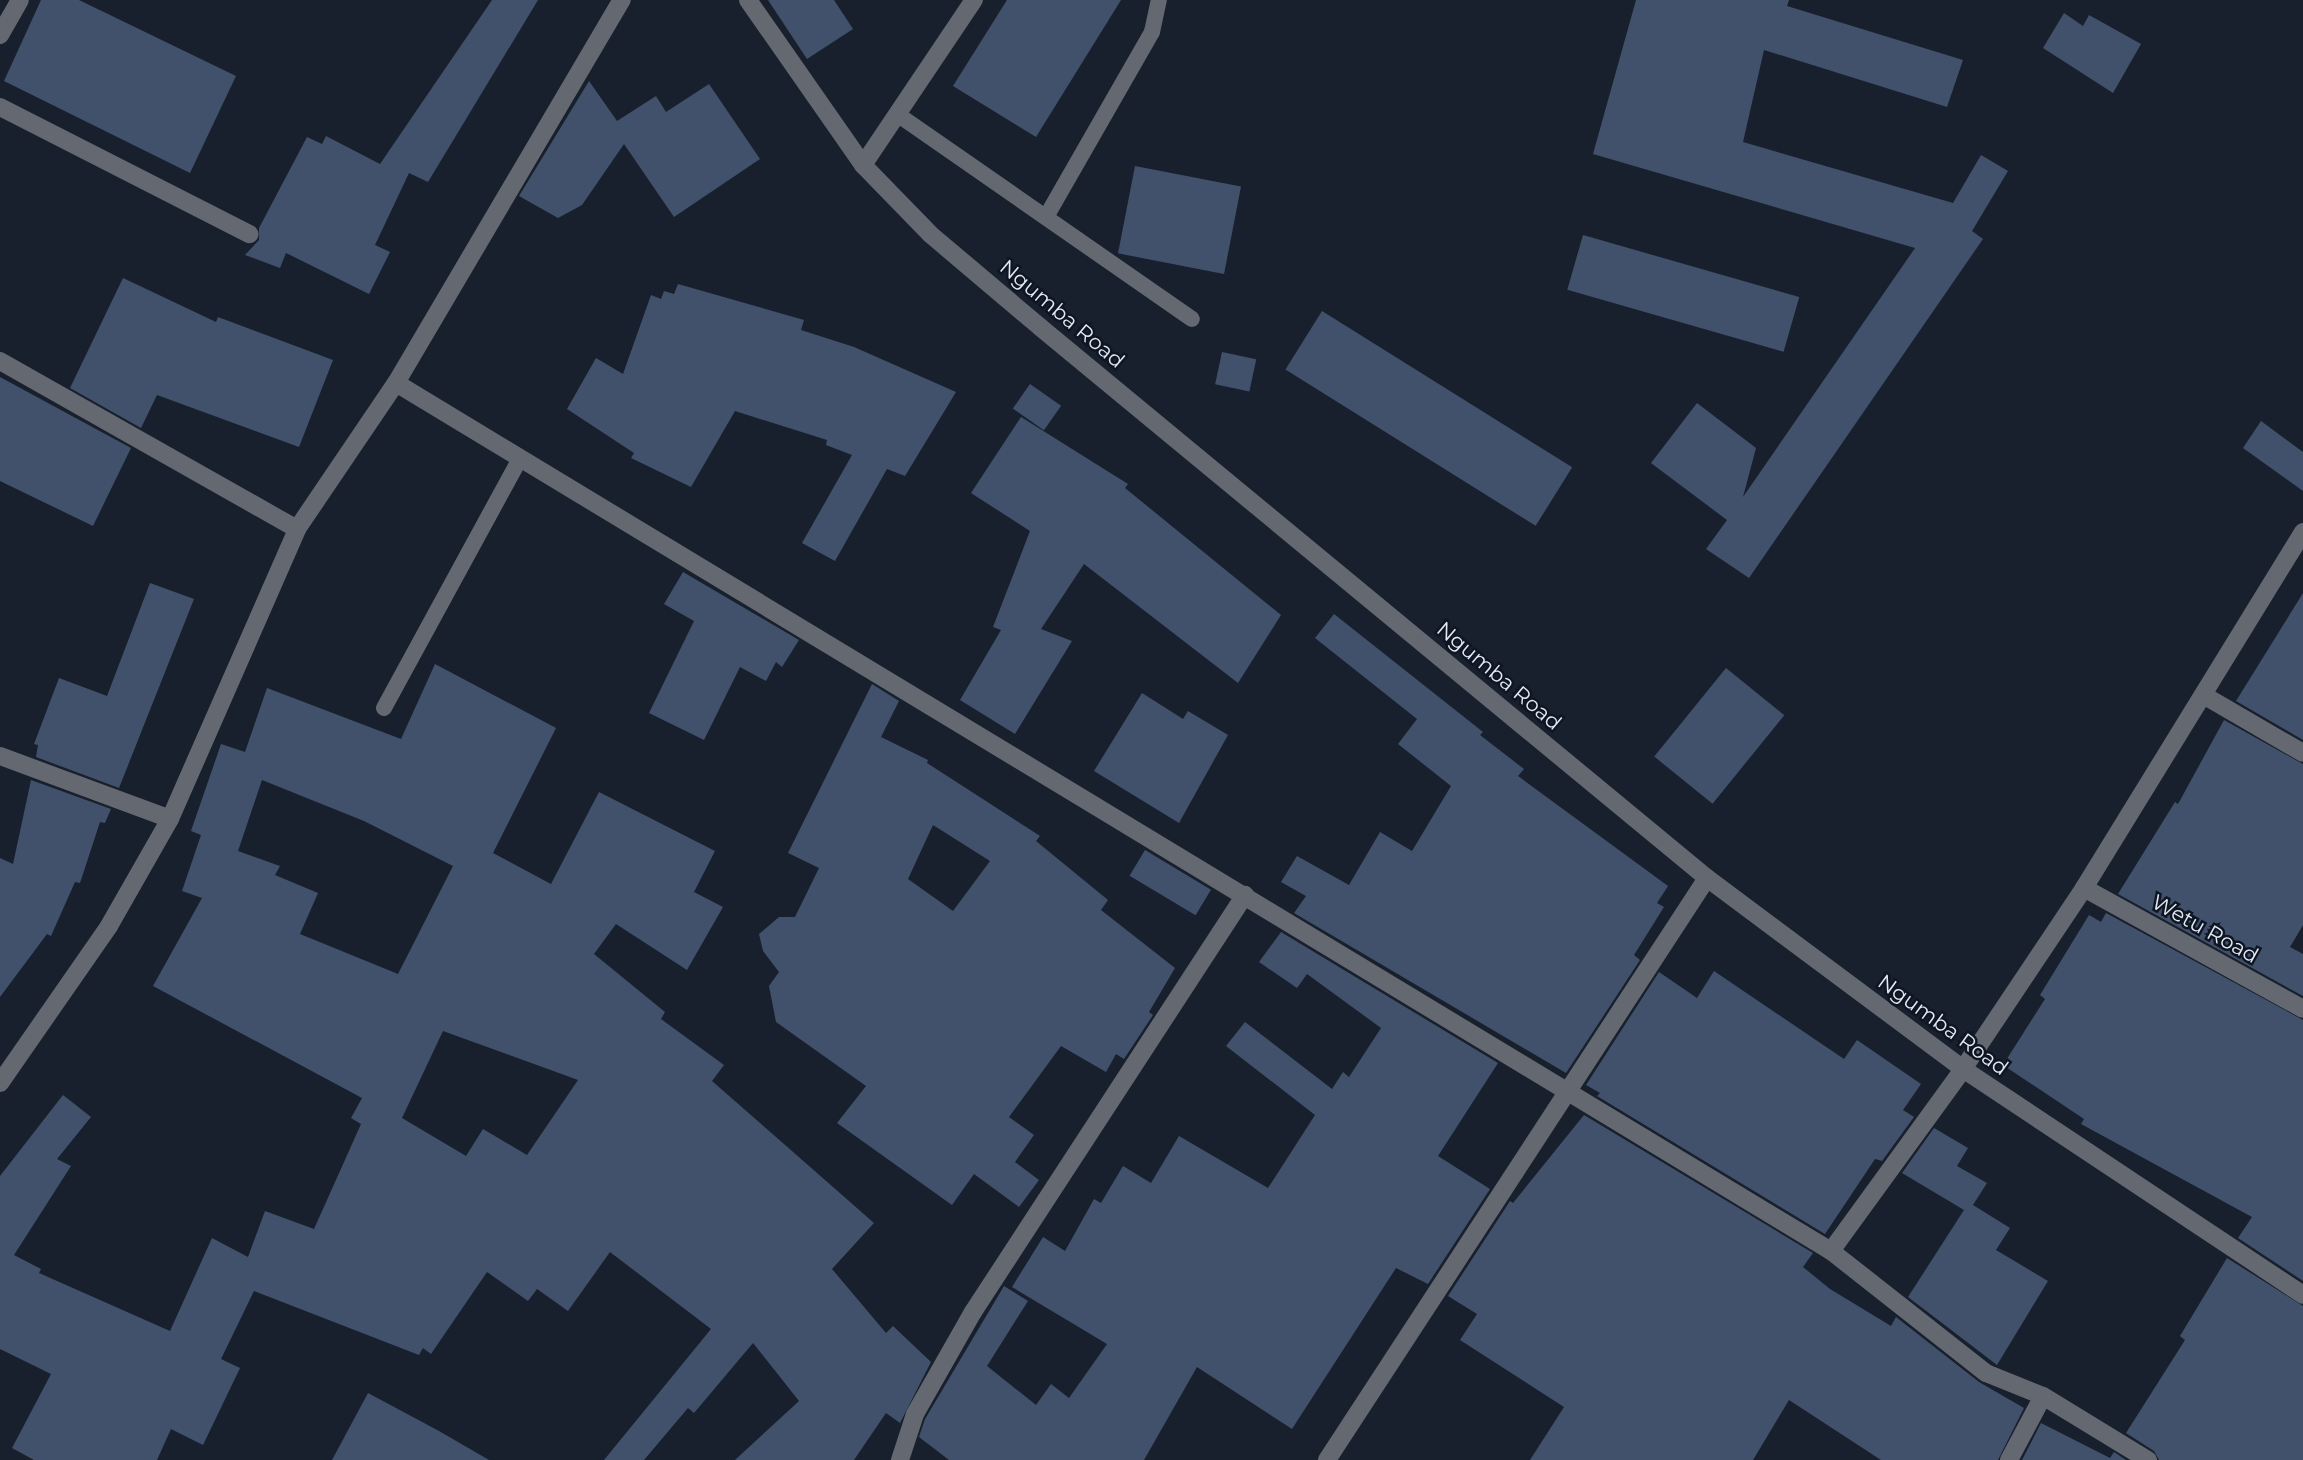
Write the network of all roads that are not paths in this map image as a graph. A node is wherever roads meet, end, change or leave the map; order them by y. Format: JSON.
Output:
{"nodes":[{"id":1,"x":20,"y":0,"type":"edge"},
{"id":2,"x":622,"y":0,"type":"edge"},
{"id":3,"x":748,"y":0,"type":"edge"},
{"id":4,"x":974,"y":0,"type":"edge"},
{"id":5,"x":1160,"y":0,"type":"edge"},
{"id":6,"x":0,"y":35,"type":"edge"},
{"id":7,"x":0,"y":107,"type":"edge"},
{"id":8,"x":897,"y":114,"type":"junction"},
{"id":9,"x":863,"y":165,"type":"junction"},
{"id":10,"x":1045,"y":217,"type":"junction"},
{"id":11,"x":249,"y":234,"type":"dead end"},
{"id":12,"x":1192,"y":319,"type":"dead end"},
{"id":13,"x":0,"y":361,"type":"edge"},
{"id":14,"x":396,"y":383,"type":"junction"},
{"id":15,"x":520,"y":459,"type":"junction"},
{"id":16,"x":297,"y":529,"type":"junction"},
{"id":17,"x":2303,"y":532,"type":"edge"},
{"id":18,"x":2205,"y":696,"type":"junction"},
{"id":19,"x":384,"y":709,"type":"dead end"},
{"id":20,"x":2303,"y":753,"type":"edge"},
{"id":21,"x":0,"y":756,"type":"edge"},
{"id":22,"x":170,"y":819,"type":"junction"},
{"id":23,"x":1707,"y":878,"type":"junction"},
{"id":24,"x":2084,"y":888,"type":"junction"},
{"id":25,"x":1245,"y":895,"type":"junction"},
{"id":26,"x":2303,"y":1009,"type":"edge"},
{"id":27,"x":1963,"y":1069,"type":"junction"},
{"id":28,"x":0,"y":1083,"type":"edge"},
{"id":29,"x":1564,"y":1092,"type":"junction"},
{"id":30,"x":1832,"y":1251,"type":"junction"},
{"id":31,"x":2303,"y":1295,"type":"edge"},
{"id":32,"x":2043,"y":1396,"type":"junction"},
{"id":33,"x":900,"y":1460,"type":"edge"},
{"id":34,"x":1327,"y":1460,"type":"edge"},
{"id":35,"x":2009,"y":1460,"type":"edge"},
{"id":36,"x":2148,"y":1460,"type":"edge"}],
"edges":[{"from":1,"to":6,"type":"street"},
{"from":2,"to":14,"type":"street"},
{"from":3,"to":9,"type":"street","name":"Ngumba Road"},
{"from":4,"to":8,"type":"street"},
{"from":5,"to":10,"type":"lane"},
{"from":7,"to":11,"type":"street"},
{"from":8,"to":9,"type":"street"},
{"from":8,"to":10,"type":"lane"},
{"from":9,"to":23,"type":"street","name":"Ngumba Road"},
{"from":10,"to":12,"type":"lane"},
{"from":13,"to":16,"type":"street"},
{"from":14,"to":15,"type":"street"},
{"from":14,"to":16,"type":"street"},
{"from":15,"to":19,"type":"lane"},
{"from":15,"to":25,"type":"street"},
{"from":16,"to":22,"type":"street"},
{"from":17,"to":18,"type":"street"},
{"from":18,"to":20,"type":"street"},
{"from":18,"to":24,"type":"street"},
{"from":21,"to":22,"type":"street"},
{"from":22,"to":28,"type":"street"},
{"from":23,"to":27,"type":"street","name":"Ngumba Road"},
{"from":23,"to":29,"type":"street"},
{"from":24,"to":26,"type":"street","name":"Wetu Road"},
{"from":24,"to":27,"type":"street"},
{"from":25,"to":29,"type":"street"},
{"from":25,"to":33,"type":"street"},
{"from":27,"to":30,"type":"street"},
{"from":27,"to":31,"type":"street","name":"Ngumba Road"},
{"from":29,"to":30,"type":"street"},
{"from":29,"to":34,"type":"street"},
{"from":30,"to":32,"type":"street"},
{"from":32,"to":35,"type":"street"},
{"from":32,"to":36,"type":"street"}]}
